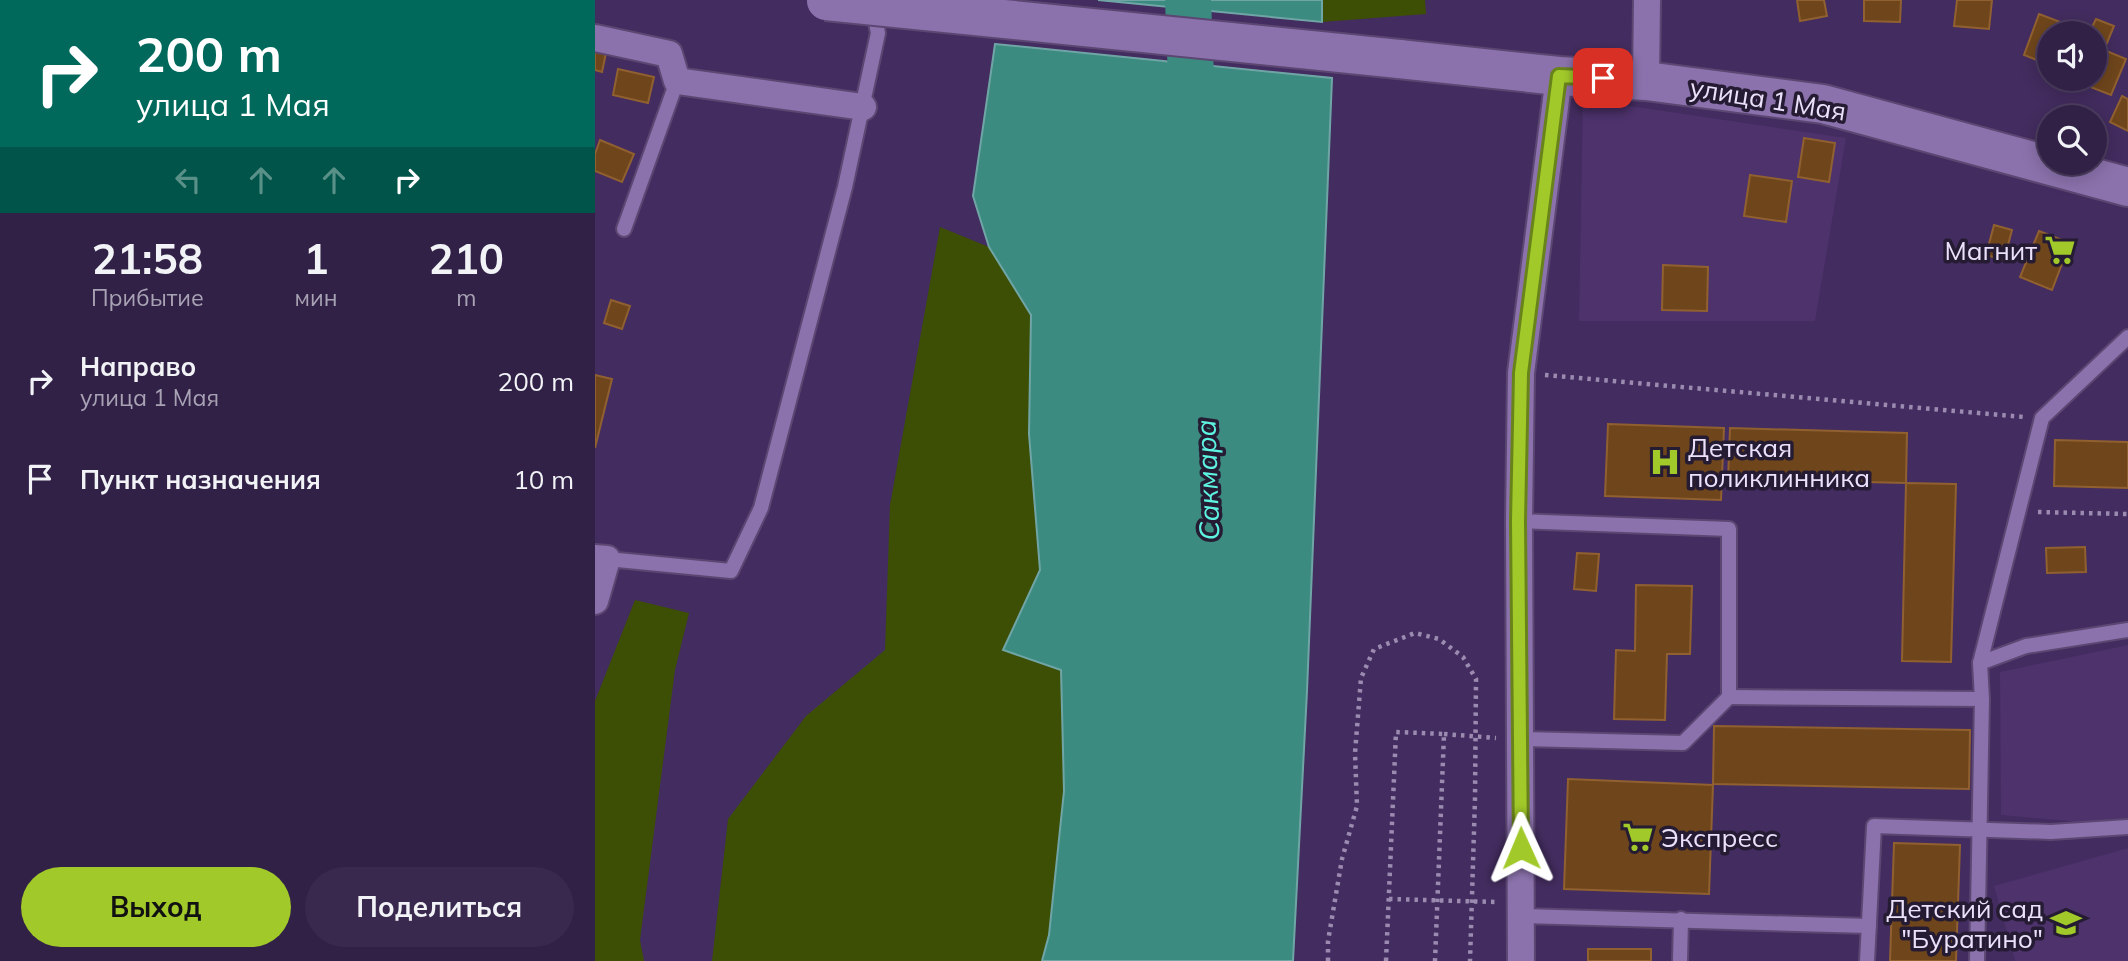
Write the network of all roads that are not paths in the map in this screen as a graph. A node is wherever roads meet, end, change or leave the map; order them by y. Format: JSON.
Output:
{"nodes":[{"id":1,"x":871,"y":0,"type":"edge"},
{"id":2,"x":1647,"y":0,"type":"edge"},
{"id":3,"x":821,"y":1,"type":"edge"},
{"id":4,"x":595,"y":38,"type":"edge"},
{"id":5,"x":1559,"y":76,"type":"junction"},
{"id":6,"x":677,"y":81,"type":"junction"},
{"id":7,"x":1646,"y":81,"type":"junction"},
{"id":8,"x":863,"y":107,"type":"junction"},
{"id":9,"x":2128,"y":187,"type":"edge"},
{"id":10,"x":624,"y":229,"type":"dead end"},
{"id":11,"x":2128,"y":337,"type":"edge"},
{"id":12,"x":1518,"y":521,"type":"junction"},
{"id":13,"x":601,"y":559,"type":"edge"},
{"id":14,"x":595,"y":601,"type":"edge"},
{"id":15,"x":2128,"y":629,"type":"edge"},
{"id":16,"x":1980,"y":663,"type":"junction"},
{"id":17,"x":1729,"y":697,"type":"junction"},
{"id":18,"x":1982,"y":699,"type":"junction"},
{"id":19,"x":1519,"y":739,"type":"junction"},
{"id":20,"x":2128,"y":827,"type":"edge"},
{"id":21,"x":1978,"y":828,"type":"junction"},
{"id":22,"x":1522,"y":909,"type":"junction"},
{"id":23,"x":1681,"y":919,"type":"junction"},
{"id":24,"x":1869,"y":926,"type":"junction"},
{"id":25,"x":1521,"y":961,"type":"edge"},
{"id":26,"x":1680,"y":961,"type":"edge"},
{"id":27,"x":1867,"y":961,"type":"edge"},
{"id":28,"x":1976,"y":961,"type":"edge"}],
"edges":[{"from":1,"to":8,"type":"lane"},
{"from":2,"to":7,"type":"street"},
{"from":3,"to":5,"type":"main road","name":"улица 1 Мая","bridge":true},
{"from":4,"to":6,"type":"street"},
{"from":5,"to":7,"type":"main road","name":"улица 1 Мая"},
{"from":5,"to":12,"type":"street"},
{"from":6,"to":8,"type":"street"},
{"from":6,"to":10,"type":"lane"},
{"from":7,"to":9,"type":"main road","name":"улица 1 Мая"},
{"from":8,"to":13,"type":"lane"},
{"from":11,"to":16,"type":"lane"},
{"from":12,"to":17,"type":"lane"},
{"from":12,"to":19,"type":"street"},
{"from":13,"to":14,"type":"street"},
{"from":15,"to":16,"type":"lane"},
{"from":16,"to":18,"type":"lane"},
{"from":17,"to":18,"type":"lane"},
{"from":17,"to":19,"type":"lane"},
{"from":18,"to":21,"type":"lane"},
{"from":19,"to":22,"type":"street"},
{"from":20,"to":21,"type":"lane"},
{"from":21,"to":24,"type":"lane"},
{"from":21,"to":28,"type":"lane"},
{"from":22,"to":23,"type":"lane"},
{"from":22,"to":25,"type":"street"},
{"from":23,"to":24,"type":"lane"},
{"from":23,"to":26,"type":"lane"},
{"from":24,"to":27,"type":"lane"}]}
